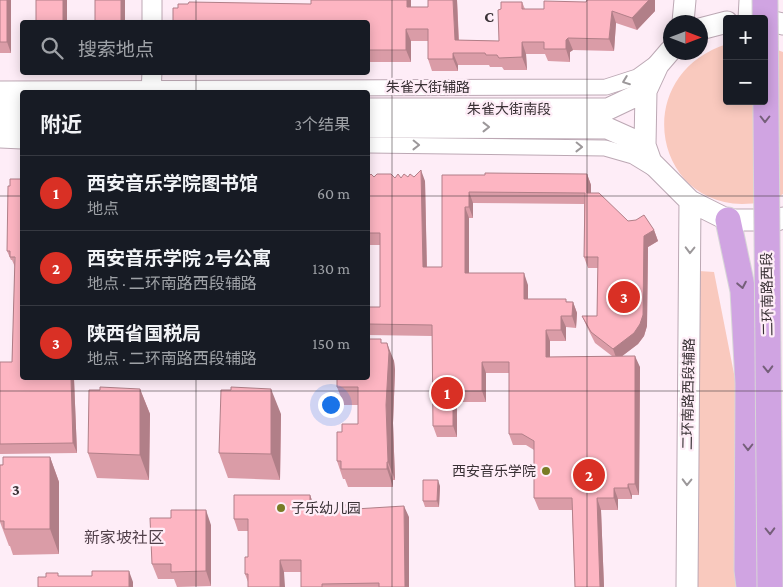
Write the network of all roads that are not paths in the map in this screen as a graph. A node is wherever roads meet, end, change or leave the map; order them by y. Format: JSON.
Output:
{"nodes":[{"id":1,"x":152,"y":0,"type":"edge"},
{"id":2,"x":685,"y":0,"type":"edge"},
{"id":3,"x":750,"y":0,"type":"edge"},
{"id":4,"x":765,"y":0,"type":"edge"},
{"id":5,"x":684,"y":15,"type":"edge"},
{"id":6,"x":749,"y":15,"type":"edge"},
{"id":7,"x":152,"y":20,"type":"edge"},
{"id":8,"x":768,"y":21,"type":"edge"},
{"id":9,"x":723,"y":23,"type":"edge"},
{"id":10,"x":783,"y":24,"type":"edge"},
{"id":11,"x":708,"y":27,"type":"edge"},
{"id":12,"x":663,"y":57,"type":"edge"},
{"id":13,"x":663,"y":59,"type":"edge"},
{"id":14,"x":151,"y":84,"type":"edge"},
{"id":15,"x":0,"y":89,"type":"edge"},
{"id":16,"x":646,"y":91,"type":"junction"},
{"id":17,"x":0,"y":106,"type":"edge"},
{"id":18,"x":20,"y":106,"type":"edge"},
{"id":19,"x":370,"y":109,"type":"edge"},
{"id":20,"x":0,"y":125,"type":"edge"},
{"id":21,"x":20,"y":125,"type":"edge"},
{"id":22,"x":370,"y":127,"type":"edge"},
{"id":23,"x":0,"y":140,"type":"edge"},
{"id":24,"x":20,"y":141,"type":"edge"},
{"id":25,"x":370,"y":145,"type":"edge"},
{"id":26,"x":645,"y":145,"type":"junction"},
{"id":27,"x":664,"y":176,"type":"junction"},
{"id":28,"x":690,"y":201,"type":"junction"},
{"id":29,"x":783,"y":218,"type":"edge"},
{"id":30,"x":728,"y":220,"type":"junction"},
{"id":31,"x":686,"y":587,"type":"edge"},
{"id":32,"x":749,"y":587,"type":"edge"},
{"id":33,"x":770,"y":587,"type":"edge"}],
"edges":[{"from":1,"to":7,"type":"street"},
{"from":2,"to":5,"type":"main road"},
{"from":3,"to":6,"type":"main road"},
{"from":4,"to":33,"type":"highway","name":"二环南路西段","one_way":true,"bridge":true},
{"from":8,"to":10,"type":"main road"},
{"from":9,"to":11,"type":"main road"},
{"from":12,"to":14,"type":"street","name":"朱雀大街辅路","one_way":true},
{"from":13,"to":16,"type":"main road"},
{"from":14,"to":15,"type":"street","name":"朱雀大街辅路"},
{"from":16,"to":19,"type":"main road","name":"朱雀大街南段"},
{"from":16,"to":26,"type":"main road"},
{"from":17,"to":18,"type":"main road"},
{"from":20,"to":21,"type":"main road"},
{"from":22,"to":26,"type":"main road","name":"朱雀大街南段","one_way":true},
{"from":23,"to":24,"type":"street"},
{"from":25,"to":27,"type":"street","one_way":true},
{"from":26,"to":27,"type":"main road"},
{"from":27,"to":28,"type":"main road"},
{"from":28,"to":30,"type":"main road"},
{"from":28,"to":31,"type":"main road","name":"二环南路西段辅路","one_way":true},
{"from":29,"to":30,"type":"main road"},
{"from":30,"to":32,"type":"highway","one_way":true}]}
